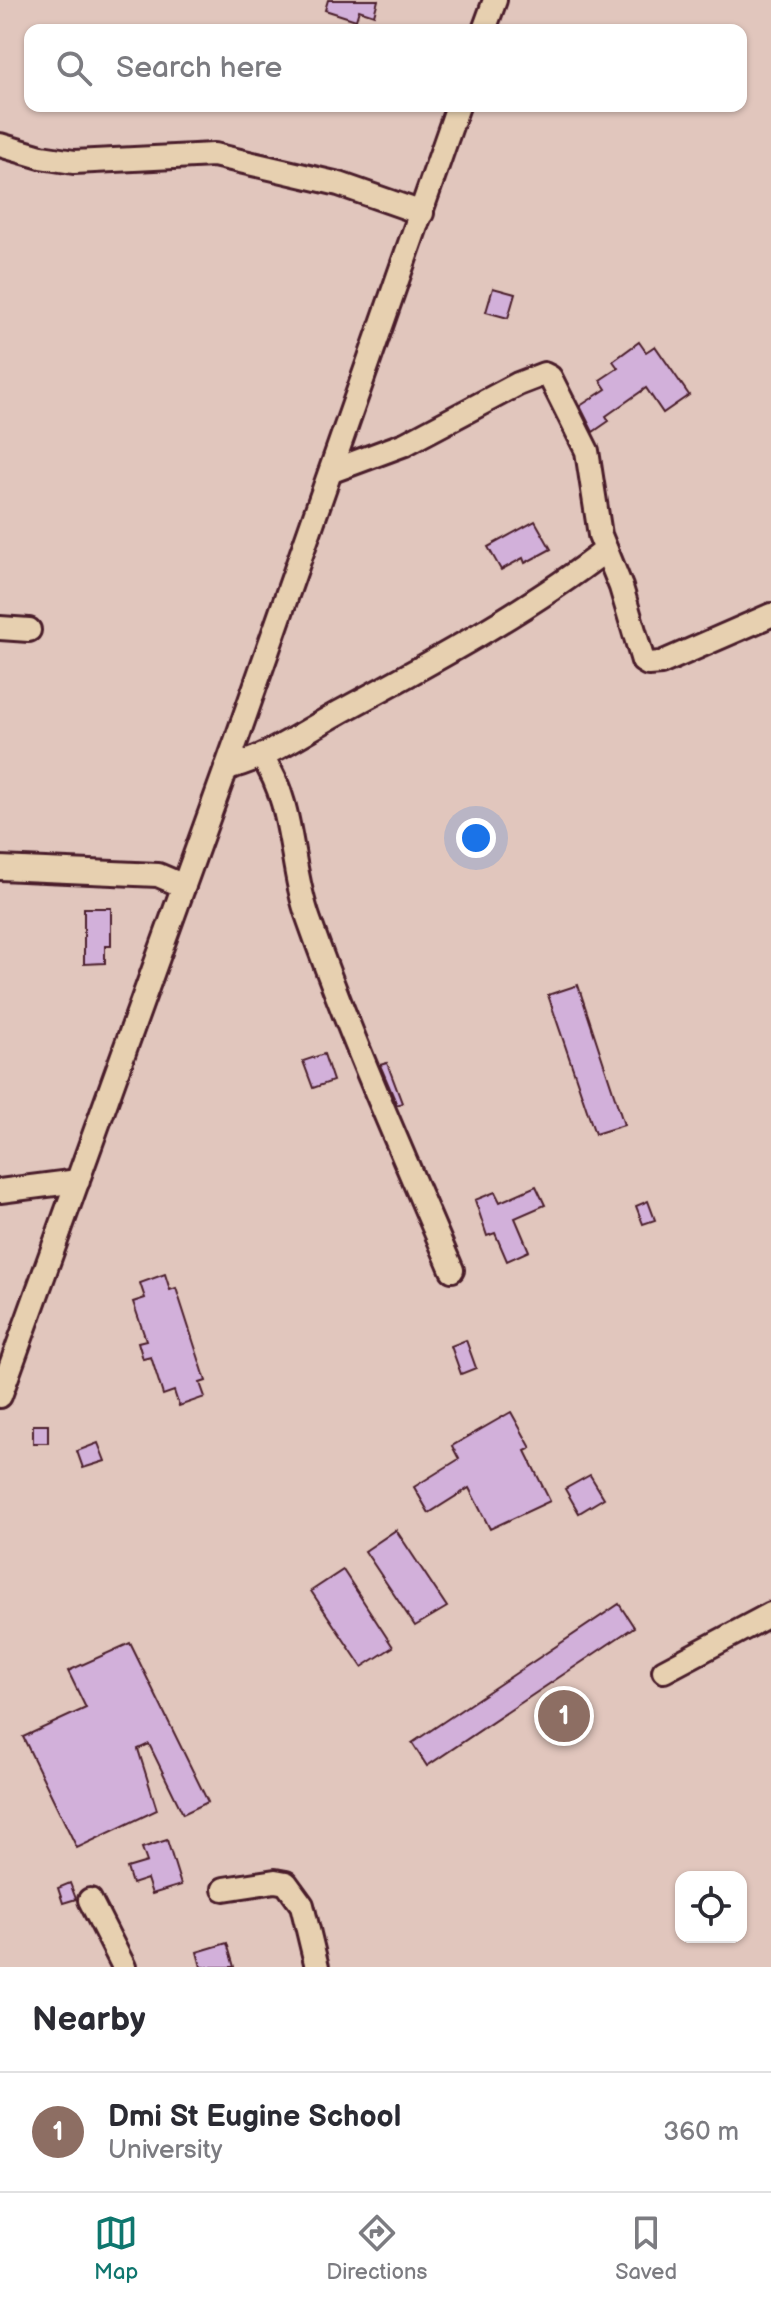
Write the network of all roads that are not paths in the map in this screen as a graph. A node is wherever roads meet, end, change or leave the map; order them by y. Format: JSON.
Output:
{"nodes":[{"id":1,"x":495,"y":0,"type":"edge"},
{"id":2,"x":486,"y":24,"type":"edge"},
{"id":3,"x":456,"y":112,"type":"edge"},
{"id":4,"x":0,"y":145,"type":"edge"},
{"id":5,"x":422,"y":213,"type":"junction"},
{"id":6,"x":332,"y":471,"type":"junction"},
{"id":7,"x":606,"y":550,"type":"junction"},
{"id":8,"x":771,"y":615,"type":"edge"},
{"id":9,"x":0,"y":628,"type":"edge"},
{"id":10,"x":29,"y":630,"type":"dead end"},
{"id":11,"x":262,"y":757,"type":"junction"},
{"id":12,"x":226,"y":768,"type":"junction"},
{"id":13,"x":0,"y":868,"type":"edge"},
{"id":14,"x":184,"y":886,"type":"junction"},
{"id":15,"x":78,"y":1181,"type":"junction"},
{"id":16,"x":0,"y":1191,"type":"edge"},
{"id":17,"x":452,"y":1270,"type":"dead end"},
{"id":18,"x":0,"y":1396,"type":"edge"},
{"id":19,"x":771,"y":1614,"type":"edge"},
{"id":20,"x":664,"y":1671,"type":"dead end"},
{"id":21,"x":224,"y":1889,"type":"dead end"},
{"id":22,"x":90,"y":1900,"type":"dead end"},
{"id":23,"x":124,"y":1967,"type":"edge"},
{"id":24,"x":317,"y":1967,"type":"edge"}],
"edges":[{"from":1,"to":2,"type":"street"},
{"from":3,"to":5,"type":"street"},
{"from":4,"to":5,"type":"street"},
{"from":5,"to":6,"type":"street"},
{"from":6,"to":7,"type":"street"},
{"from":6,"to":12,"type":"street"},
{"from":7,"to":8,"type":"street"},
{"from":7,"to":11,"type":"street"},
{"from":9,"to":10,"type":"street"},
{"from":11,"to":12,"type":"street"},
{"from":11,"to":17,"type":"street"},
{"from":12,"to":14,"type":"street"},
{"from":13,"to":14,"type":"street"},
{"from":14,"to":15,"type":"street"},
{"from":15,"to":16,"type":"street"},
{"from":15,"to":18,"type":"street"},
{"from":19,"to":20,"type":"street"},
{"from":21,"to":24,"type":"street"},
{"from":22,"to":23,"type":"street"}]}
